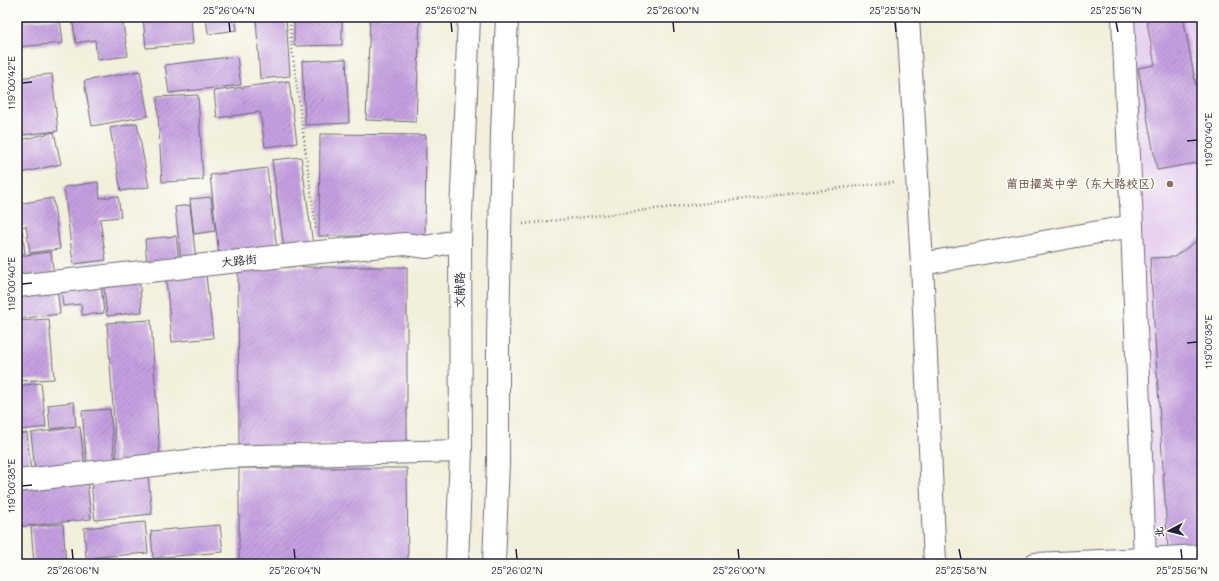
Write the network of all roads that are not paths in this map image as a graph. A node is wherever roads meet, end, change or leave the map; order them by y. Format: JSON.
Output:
{"nodes":[{"id":1,"x":469,"y":17,"type":"edge"},
{"id":2,"x":507,"y":17,"type":"edge"},
{"id":3,"x":908,"y":17,"type":"edge"},
{"id":4,"x":1123,"y":17,"type":"edge"},
{"id":5,"x":1132,"y":226,"type":"junction"},
{"id":6,"x":460,"y":240,"type":"junction"},
{"id":7,"x":922,"y":264,"type":"junction"},
{"id":8,"x":17,"y":286,"type":"edge"},
{"id":9,"x":461,"y":451,"type":"junction"},
{"id":10,"x":17,"y":481,"type":"edge"},
{"id":11,"x":1202,"y":556,"type":"edge"},
{"id":12,"x":1145,"y":559,"type":"junction"},
{"id":13,"x":457,"y":564,"type":"edge"},
{"id":14,"x":494,"y":564,"type":"edge"},
{"id":15,"x":936,"y":564,"type":"edge"},
{"id":16,"x":1035,"y":564,"type":"edge"}],
"edges":[{"from":1,"to":6,"type":"street","name":"文献路"},
{"from":2,"to":14,"type":"street"},
{"from":3,"to":7,"type":"street"},
{"from":4,"to":5,"type":"street"},
{"from":5,"to":7,"type":"street"},
{"from":5,"to":12,"type":"street"},
{"from":6,"to":8,"type":"street","name":"大路街"},
{"from":6,"to":9,"type":"street","name":"文献路"},
{"from":7,"to":15,"type":"street"},
{"from":9,"to":10,"type":"street"},
{"from":9,"to":13,"type":"street","name":"文献路"},
{"from":11,"to":12,"type":"street"},
{"from":12,"to":16,"type":"street"}]}
